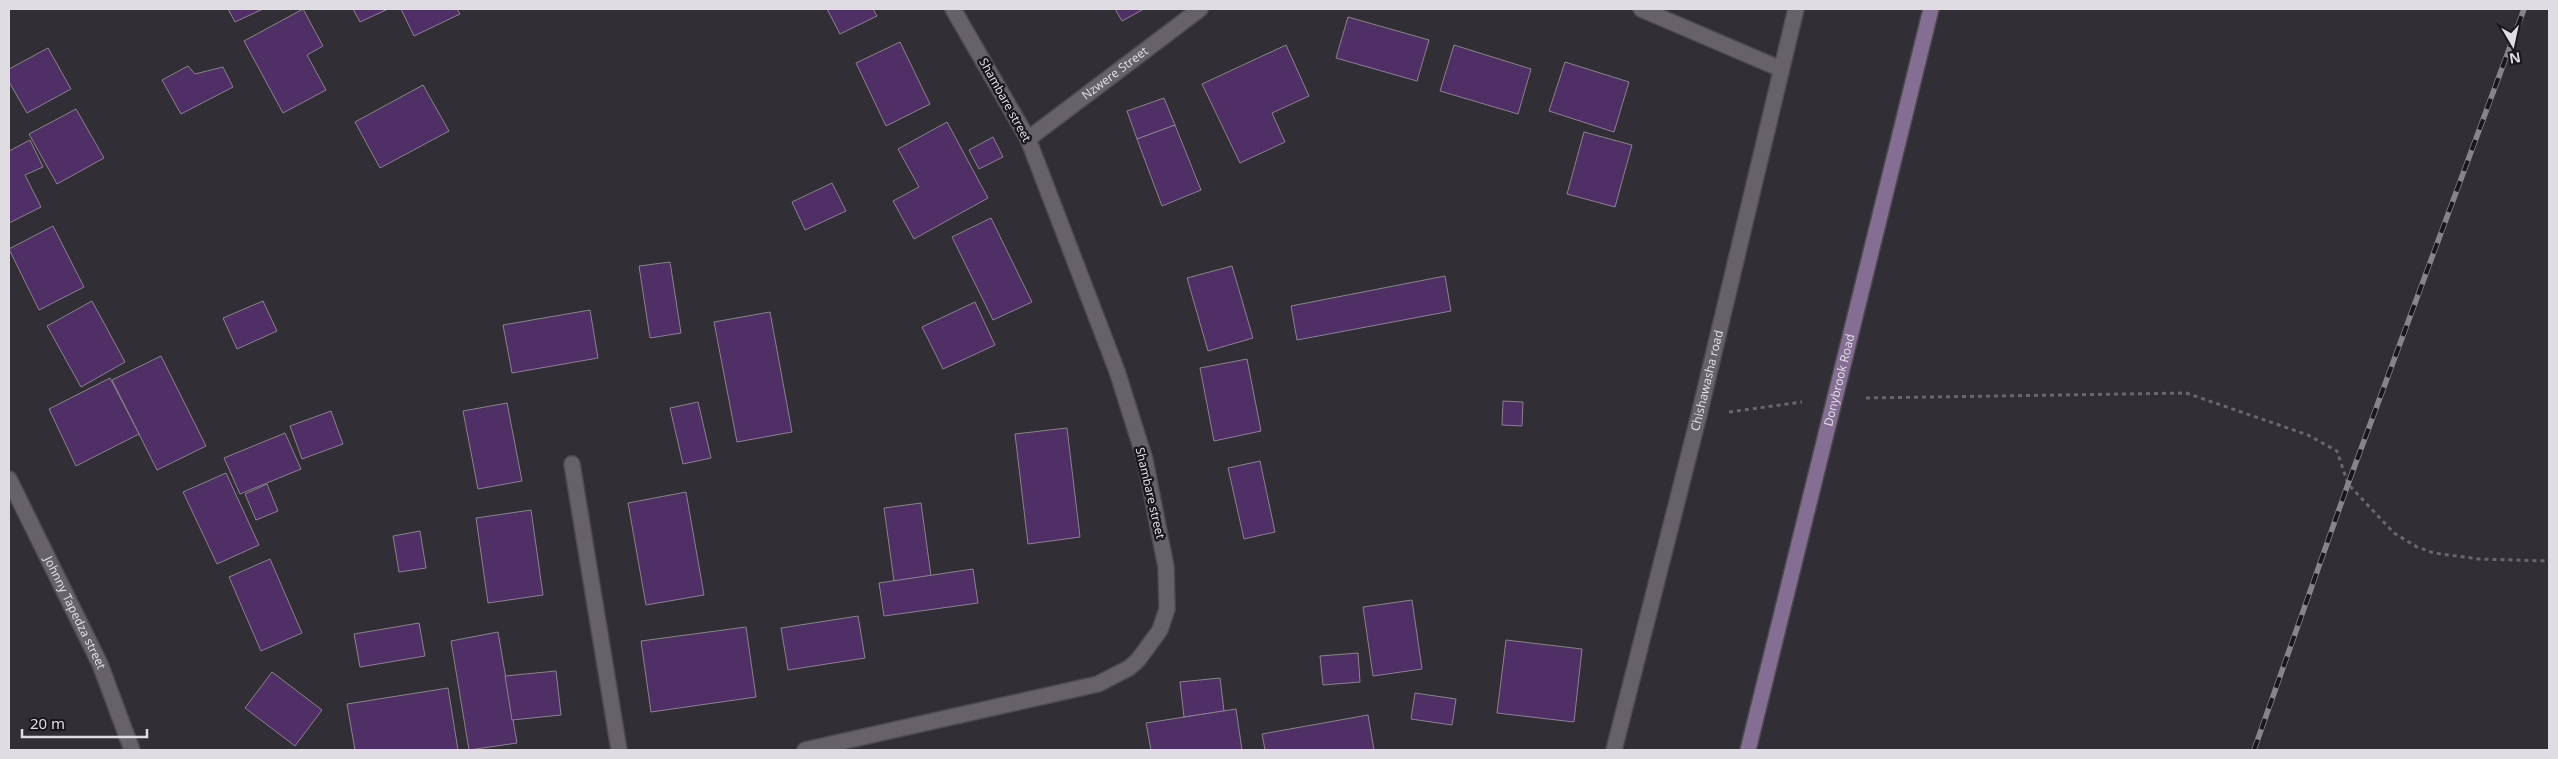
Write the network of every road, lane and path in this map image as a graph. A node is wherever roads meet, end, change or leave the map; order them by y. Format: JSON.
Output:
{"nodes":[{"id":1,"x":953,"y":9,"type":"edge"},
{"id":2,"x":1200,"y":9,"type":"edge"},
{"id":3,"x":1641,"y":9,"type":"edge"},
{"id":4,"x":1796,"y":9,"type":"edge"},
{"id":5,"x":1931,"y":9,"type":"edge"},
{"id":6,"x":1781,"y":69,"type":"junction"},
{"id":7,"x":1028,"y":139,"type":"junction"},
{"id":8,"x":1835,"y":398,"type":"junction"},
{"id":9,"x":1699,"y":415,"type":"junction"},
{"id":10,"x":572,"y":464,"type":"dead end"},
{"id":11,"x":9,"y":479,"type":"edge"},
{"id":12,"x":2549,"y":561,"type":"edge"},
{"id":13,"x":132,"y":750,"type":"edge"},
{"id":14,"x":619,"y":750,"type":"edge"},
{"id":15,"x":805,"y":750,"type":"edge"},
{"id":16,"x":1614,"y":750,"type":"edge"},
{"id":17,"x":1748,"y":750,"type":"edge"}],
"edges":[{"from":1,"to":7,"type":"street","name":"Shambare street"},
{"from":2,"to":7,"type":"street","name":"Nzwere Street"},
{"from":3,"to":6,"type":"street"},
{"from":4,"to":6,"type":"street","name":"Chishawasha road"},
{"from":5,"to":8,"type":"street","name":"Donybrook Road"},
{"from":6,"to":9,"type":"street","name":"Chishawasha road"},
{"from":7,"to":15,"type":"street","name":"Shambare street"},
{"from":8,"to":9,"type":"path"},
{"from":8,"to":12,"type":"path"},
{"from":8,"to":17,"type":"street","name":"Donybrook Road"},
{"from":9,"to":16,"type":"street","name":"Chishawasha road"},
{"from":10,"to":14,"type":"street"},
{"from":11,"to":13,"type":"street","name":"Johnny Tapedza street"}]}
